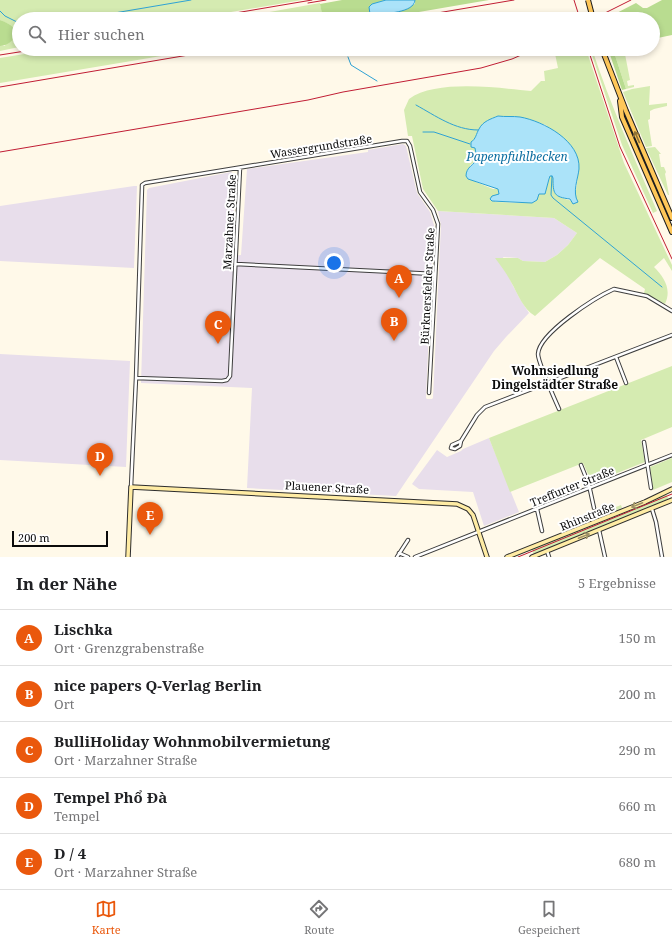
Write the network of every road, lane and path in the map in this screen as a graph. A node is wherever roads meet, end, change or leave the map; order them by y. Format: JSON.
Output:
{"nodes":[{"id":1,"x":588,"y":0,"type":"edge"},
{"id":2,"x":592,"y":12,"type":"edge"},
{"id":3,"x":605,"y":56,"type":"edge"},
{"id":4,"x":619,"y":95,"type":"junction"},
{"id":5,"x":405,"y":140,"type":"joint"},
{"id":6,"x":240,"y":168,"type":"junction"},
{"id":7,"x":672,"y":218,"type":"edge"},
{"id":8,"x":672,"y":232,"type":"edge"},
{"id":9,"x":236,"y":264,"type":"junction"},
{"id":10,"x":435,"y":274,"type":"junction"},
{"id":11,"x":672,"y":311,"type":"edge"},
{"id":12,"x":672,"y":335,"type":"edge"},
{"id":13,"x":616,"y":357,"type":"junction"},
{"id":14,"x":136,"y":378,"type":"junction"},
{"id":15,"x":548,"y":383,"type":"junction"},
{"id":16,"x":626,"y":383,"type":"dead end"},
{"id":17,"x":430,"y":393,"type":"dead end"},
{"id":18,"x":559,"y":409,"type":"dead end"},
{"id":19,"x":461,"y":441,"type":"dead end"},
{"id":20,"x":644,"y":442,"type":"dead end"},
{"id":21,"x":672,"y":455,"type":"edge"},
{"id":22,"x":648,"y":464,"type":"junction"},
{"id":23,"x":581,"y":465,"type":"dead end"},
{"id":24,"x":131,"y":487,"type":"junction"},
{"id":25,"x":589,"y":488,"type":"junction"},
{"id":26,"x":651,"y":488,"type":"dead end"},
{"id":27,"x":672,"y":489,"type":"edge"},
{"id":28,"x":672,"y":500,"type":"edge"},
{"id":29,"x":594,"y":508,"type":"dead end"},
{"id":30,"x":537,"y":509,"type":"junction"},
{"id":31,"x":652,"y":509,"type":"junction"},
{"id":32,"x":599,"y":530,"type":"junction"},
{"id":33,"x":479,"y":531,"type":"junction"},
{"id":34,"x":542,"y":531,"type":"dead end"},
{"id":35,"x":408,"y":540,"type":"dead end"},
{"id":36,"x":547,"y":551,"type":"junction"},
{"id":37,"x":399,"y":553,"type":"junction"},
{"id":38,"x":128,"y":557,"type":"edge"},
{"id":39,"x":397,"y":557,"type":"edge"},
{"id":40,"x":408,"y":557,"type":"edge"},
{"id":41,"x":415,"y":557,"type":"edge"},
{"id":42,"x":486,"y":557,"type":"edge"},
{"id":43,"x":507,"y":557,"type":"edge"},
{"id":44,"x":532,"y":557,"type":"edge"},
{"id":45,"x":549,"y":557,"type":"edge"},
{"id":46,"x":605,"y":557,"type":"edge"},
{"id":47,"x":662,"y":557,"type":"edge"}],
"edges":[{"from":1,"to":2,"type":"main road","bridge":true},
{"from":3,"to":4,"type":"main road"},
{"from":7,"to":4,"type":"main road","one_way":true},
{"from":4,"to":8,"type":"main road"},
{"from":5,"to":6,"type":"street","name":"Wassergrundstraße"},
{"from":5,"to":10,"type":"street","name":"Bürknersfelder Straße"},
{"from":6,"to":9,"type":"street","name":"Marzahner Straße"},
{"from":6,"to":14,"type":"street","name":"Marzahner Straße"},
{"from":9,"to":10,"type":"street"},
{"from":9,"to":14,"type":"street","name":"Marzahner Straße"},
{"from":10,"to":17,"type":"street","name":"Bürknersfelder Straße"},
{"from":11,"to":15,"type":"street"},
{"from":12,"to":13,"type":"street"},
{"from":13,"to":15,"type":"street"},
{"from":13,"to":16,"type":"street"},
{"from":14,"to":24,"type":"street","name":"Marzahner Straße"},
{"from":15,"to":18,"type":"street"},
{"from":15,"to":19,"type":"street"},
{"from":20,"to":22,"type":"street"},
{"from":21,"to":22,"type":"street","name":"Treffurter Straße"},
{"from":22,"to":25,"type":"street","name":"Treffurter Straße"},
{"from":22,"to":26,"type":"street"},
{"from":23,"to":25,"type":"street"},
{"from":24,"to":33,"type":"street","name":"Plauener Straße"},
{"from":24,"to":38,"type":"street","name":"Marzahner Straße"},
{"from":25,"to":29,"type":"street"},
{"from":25,"to":30,"type":"street","name":"Treffurter Straße"},
{"from":27,"to":43,"type":"street","name":"Rhinstraße","one_way":true},
{"from":28,"to":31,"type":"street","name":"Rhinstraße"},
{"from":30,"to":33,"type":"street","name":"Treffurter Straße"},
{"from":30,"to":34,"type":"street"},
{"from":31,"to":32,"type":"street","name":"Rhinstraße"},
{"from":31,"to":47,"type":"street"},
{"from":36,"to":32,"type":"street","name":"Rhinstraße","one_way":true},
{"from":32,"to":46,"type":"street"},
{"from":33,"to":41,"type":"street","name":"Treffurter Straße"},
{"from":33,"to":42,"type":"street","name":"Plauener Straße"},
{"from":35,"to":37,"type":"street"},
{"from":36,"to":44,"type":"street","name":"Rhinstraße"},
{"from":36,"to":45,"type":"street"},
{"from":37,"to":39,"type":"street"},
{"from":37,"to":40,"type":"street"}]}
